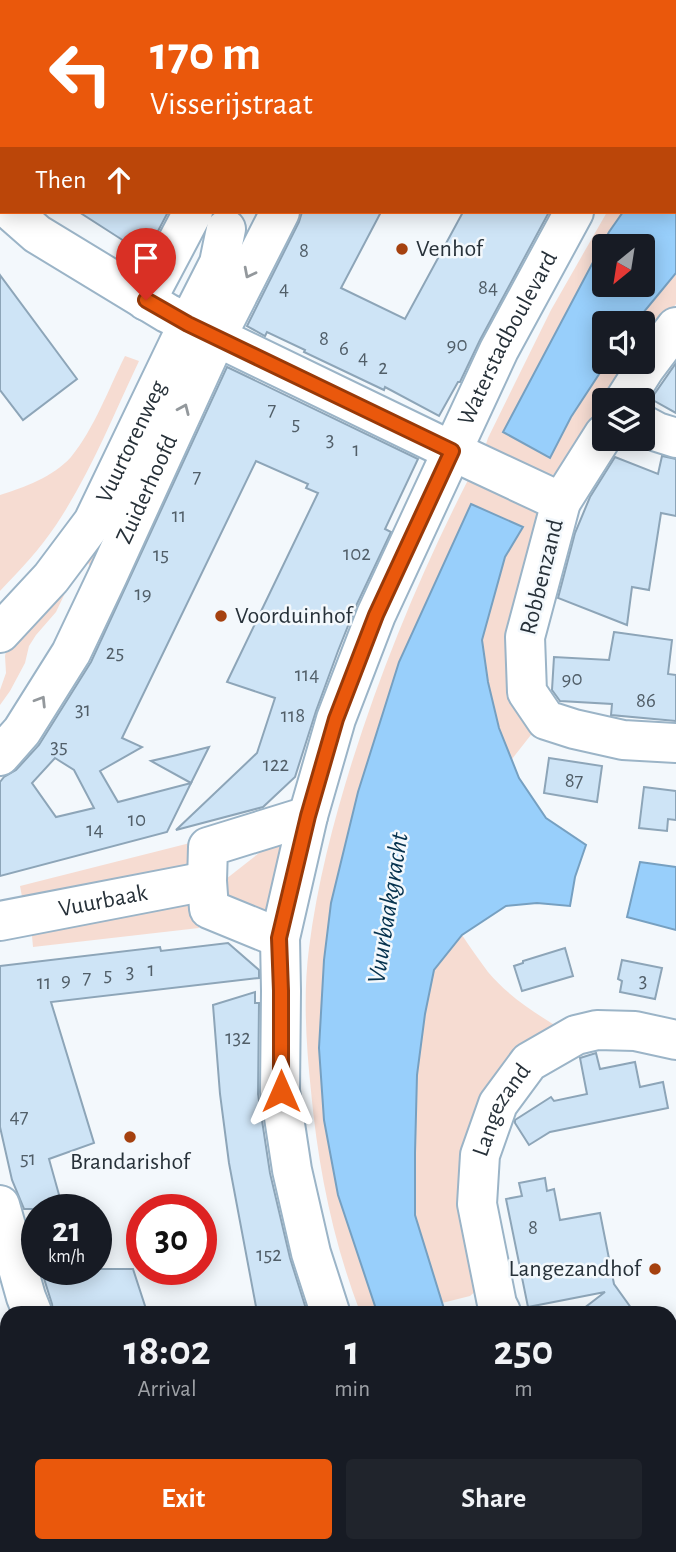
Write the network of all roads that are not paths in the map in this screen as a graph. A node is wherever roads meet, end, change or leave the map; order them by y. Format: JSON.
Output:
{"nodes":[{"id":1,"x":14,"y":214,"type":"edge"},
{"id":2,"x":278,"y":214,"type":"edge"},
{"id":3,"x":573,"y":214,"type":"edge"},
{"id":4,"x":219,"y":218,"type":"edge"},
{"id":5,"x":179,"y":318,"type":"junction"},
{"id":6,"x":676,"y":327,"type":"edge"},
{"id":7,"x":632,"y":388,"type":"edge"},
{"id":8,"x":655,"y":431,"type":"edge"},
{"id":9,"x":676,"y":438,"type":"edge"},
{"id":10,"x":452,"y":451,"type":"junction"},
{"id":11,"x":593,"y":451,"type":"edge"},
{"id":12,"x":561,"y":502,"type":"junction"},
{"id":13,"x":0,"y":600,"type":"edge"},
{"id":14,"x":0,"y":633,"type":"edge"},
{"id":15,"x":676,"y":743,"type":"edge"},
{"id":16,"x":0,"y":756,"type":"edge"},
{"id":17,"x":308,"y":816,"type":"junction"},
{"id":18,"x":207,"y":881,"type":"junction"},
{"id":19,"x":0,"y":921,"type":"edge"},
{"id":20,"x":279,"y":938,"type":"junction"},
{"id":21,"x":676,"y":1041,"type":"edge"},
{"id":22,"x":0,"y":1205,"type":"edge"},
{"id":23,"x":30,"y":1306,"type":"edge"},
{"id":24,"x":328,"y":1306,"type":"edge"},
{"id":25,"x":491,"y":1306,"type":"edge"}],
"edges":[{"from":1,"to":5,"type":"street"},
{"from":2,"to":5,"type":"street","name":"Zuiderhoofd","one_way":true},
{"from":3,"to":10,"type":"street","name":"Waterstadboulevard"},
{"from":4,"to":5,"type":"street","name":"Vuurtorenweg"},
{"from":5,"to":10,"type":"street"},
{"from":5,"to":13,"type":"street","name":"Vuurtorenweg"},
{"from":5,"to":14,"type":"street","name":"Vuurtorenweg"},
{"from":16,"to":5,"type":"street","name":"Zuiderhoofd","one_way":true},
{"from":6,"to":7,"type":"street"},
{"from":8,"to":9,"type":"street"},
{"from":10,"to":12,"type":"street"},
{"from":10,"to":17,"type":"street","name":"Waterstadboulevard"},
{"from":11,"to":12,"type":"street","name":"Robbenzand"},
{"from":12,"to":15,"type":"street","name":"Robbenzand"},
{"from":17,"to":18,"type":"street"},
{"from":17,"to":20,"type":"street","name":"Waterstadboulevard"},
{"from":18,"to":19,"type":"street","name":"Vuurbaak"},
{"from":18,"to":20,"type":"street"},
{"from":20,"to":24,"type":"street","name":"Waterstadboulevard"},
{"from":21,"to":25,"type":"street","name":"Langezand"},
{"from":22,"to":23,"type":"street"}]}
